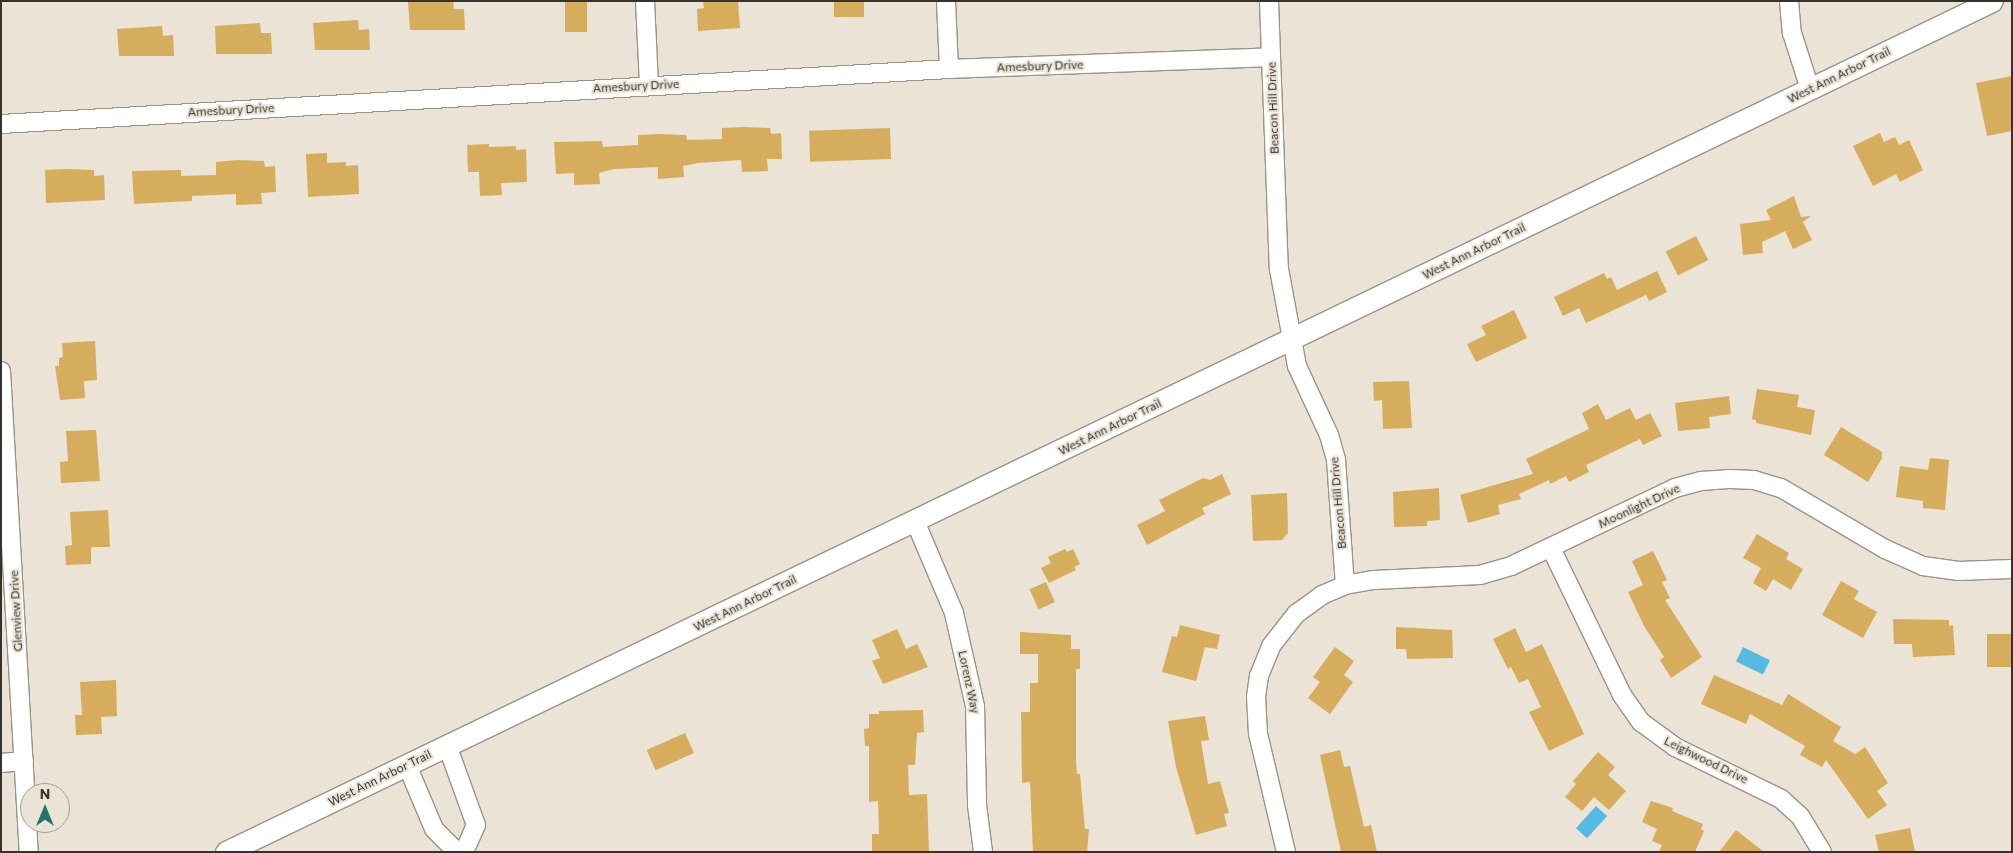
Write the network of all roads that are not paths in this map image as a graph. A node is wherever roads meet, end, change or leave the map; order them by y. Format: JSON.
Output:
{"nodes":[{"id":1,"x":645,"y":1,"type":"edge"},
{"id":2,"x":946,"y":1,"type":"edge"},
{"id":3,"x":1268,"y":1,"type":"edge"},
{"id":4,"x":1790,"y":1,"type":"edge"},
{"id":5,"x":1992,"y":1,"type":"edge"},
{"id":6,"x":1271,"y":57,"type":"junction"},
{"id":7,"x":949,"y":69,"type":"junction"},
{"id":8,"x":649,"y":85,"type":"junction"},
{"id":9,"x":1810,"y":89,"type":"junction"},
{"id":10,"x":1,"y":124,"type":"edge"},
{"id":11,"x":1294,"y":338,"type":"junction"},
{"id":12,"x":1,"y":371,"type":"edge"},
{"id":13,"x":6,"y":520,"type":"edge"},
{"id":14,"x":915,"y":521,"type":"junction"},
{"id":15,"x":1551,"y":548,"type":"junction"},
{"id":16,"x":2012,"y":569,"type":"edge"},
{"id":17,"x":1345,"y":586,"type":"junction"},
{"id":18,"x":447,"y":746,"type":"junction"},
{"id":19,"x":24,"y":761,"type":"junction"},
{"id":20,"x":1,"y":763,"type":"edge"},
{"id":21,"x":407,"y":765,"type":"junction"},
{"id":22,"x":30,"y":852,"type":"edge"},
{"id":23,"x":226,"y":852,"type":"edge"},
{"id":24,"x":457,"y":852,"type":"edge"},
{"id":25,"x":464,"y":852,"type":"edge"},
{"id":26,"x":984,"y":852,"type":"edge"},
{"id":27,"x":1286,"y":852,"type":"edge"},
{"id":28,"x":1822,"y":852,"type":"edge"}],
"edges":[{"from":1,"to":8,"type":"street"},
{"from":2,"to":7,"type":"street"},
{"from":3,"to":6,"type":"street","name":"Beacon Hill Drive"},
{"from":4,"to":9,"type":"street"},
{"from":5,"to":9,"type":"street","name":"West Ann Arbor Trail"},
{"from":6,"to":7,"type":"street","name":"Amesbury Drive"},
{"from":6,"to":11,"type":"street","name":"Beacon Hill Drive"},
{"from":7,"to":8,"type":"street","name":"Amesbury Drive"},
{"from":8,"to":10,"type":"street","name":"Amesbury Drive"},
{"from":9,"to":11,"type":"street","name":"West Ann Arbor Trail"},
{"from":11,"to":14,"type":"street","name":"West Ann Arbor Trail"},
{"from":11,"to":17,"type":"street","name":"Beacon Hill Drive"},
{"from":12,"to":13,"type":"street","name":"Glenview Drive"},
{"from":13,"to":19,"type":"street","name":"Glenview Drive"},
{"from":14,"to":18,"type":"street","name":"West Ann Arbor Trail"},
{"from":14,"to":26,"type":"street","name":"Lorenz Way"},
{"from":15,"to":16,"type":"street","name":"Moonlight Drive"},
{"from":15,"to":17,"type":"street","name":"Moonlight Drive"},
{"from":15,"to":28,"type":"street","name":"Leighwood Drive"},
{"from":17,"to":27,"type":"street"},
{"from":18,"to":21,"type":"street","name":"West Ann Arbor Trail"},
{"from":18,"to":25,"type":"street"},
{"from":19,"to":20,"type":"street"},
{"from":19,"to":22,"type":"street","name":"Glenview Drive"},
{"from":21,"to":23,"type":"street","name":"West Ann Arbor Trail"},
{"from":21,"to":24,"type":"street"}]}
